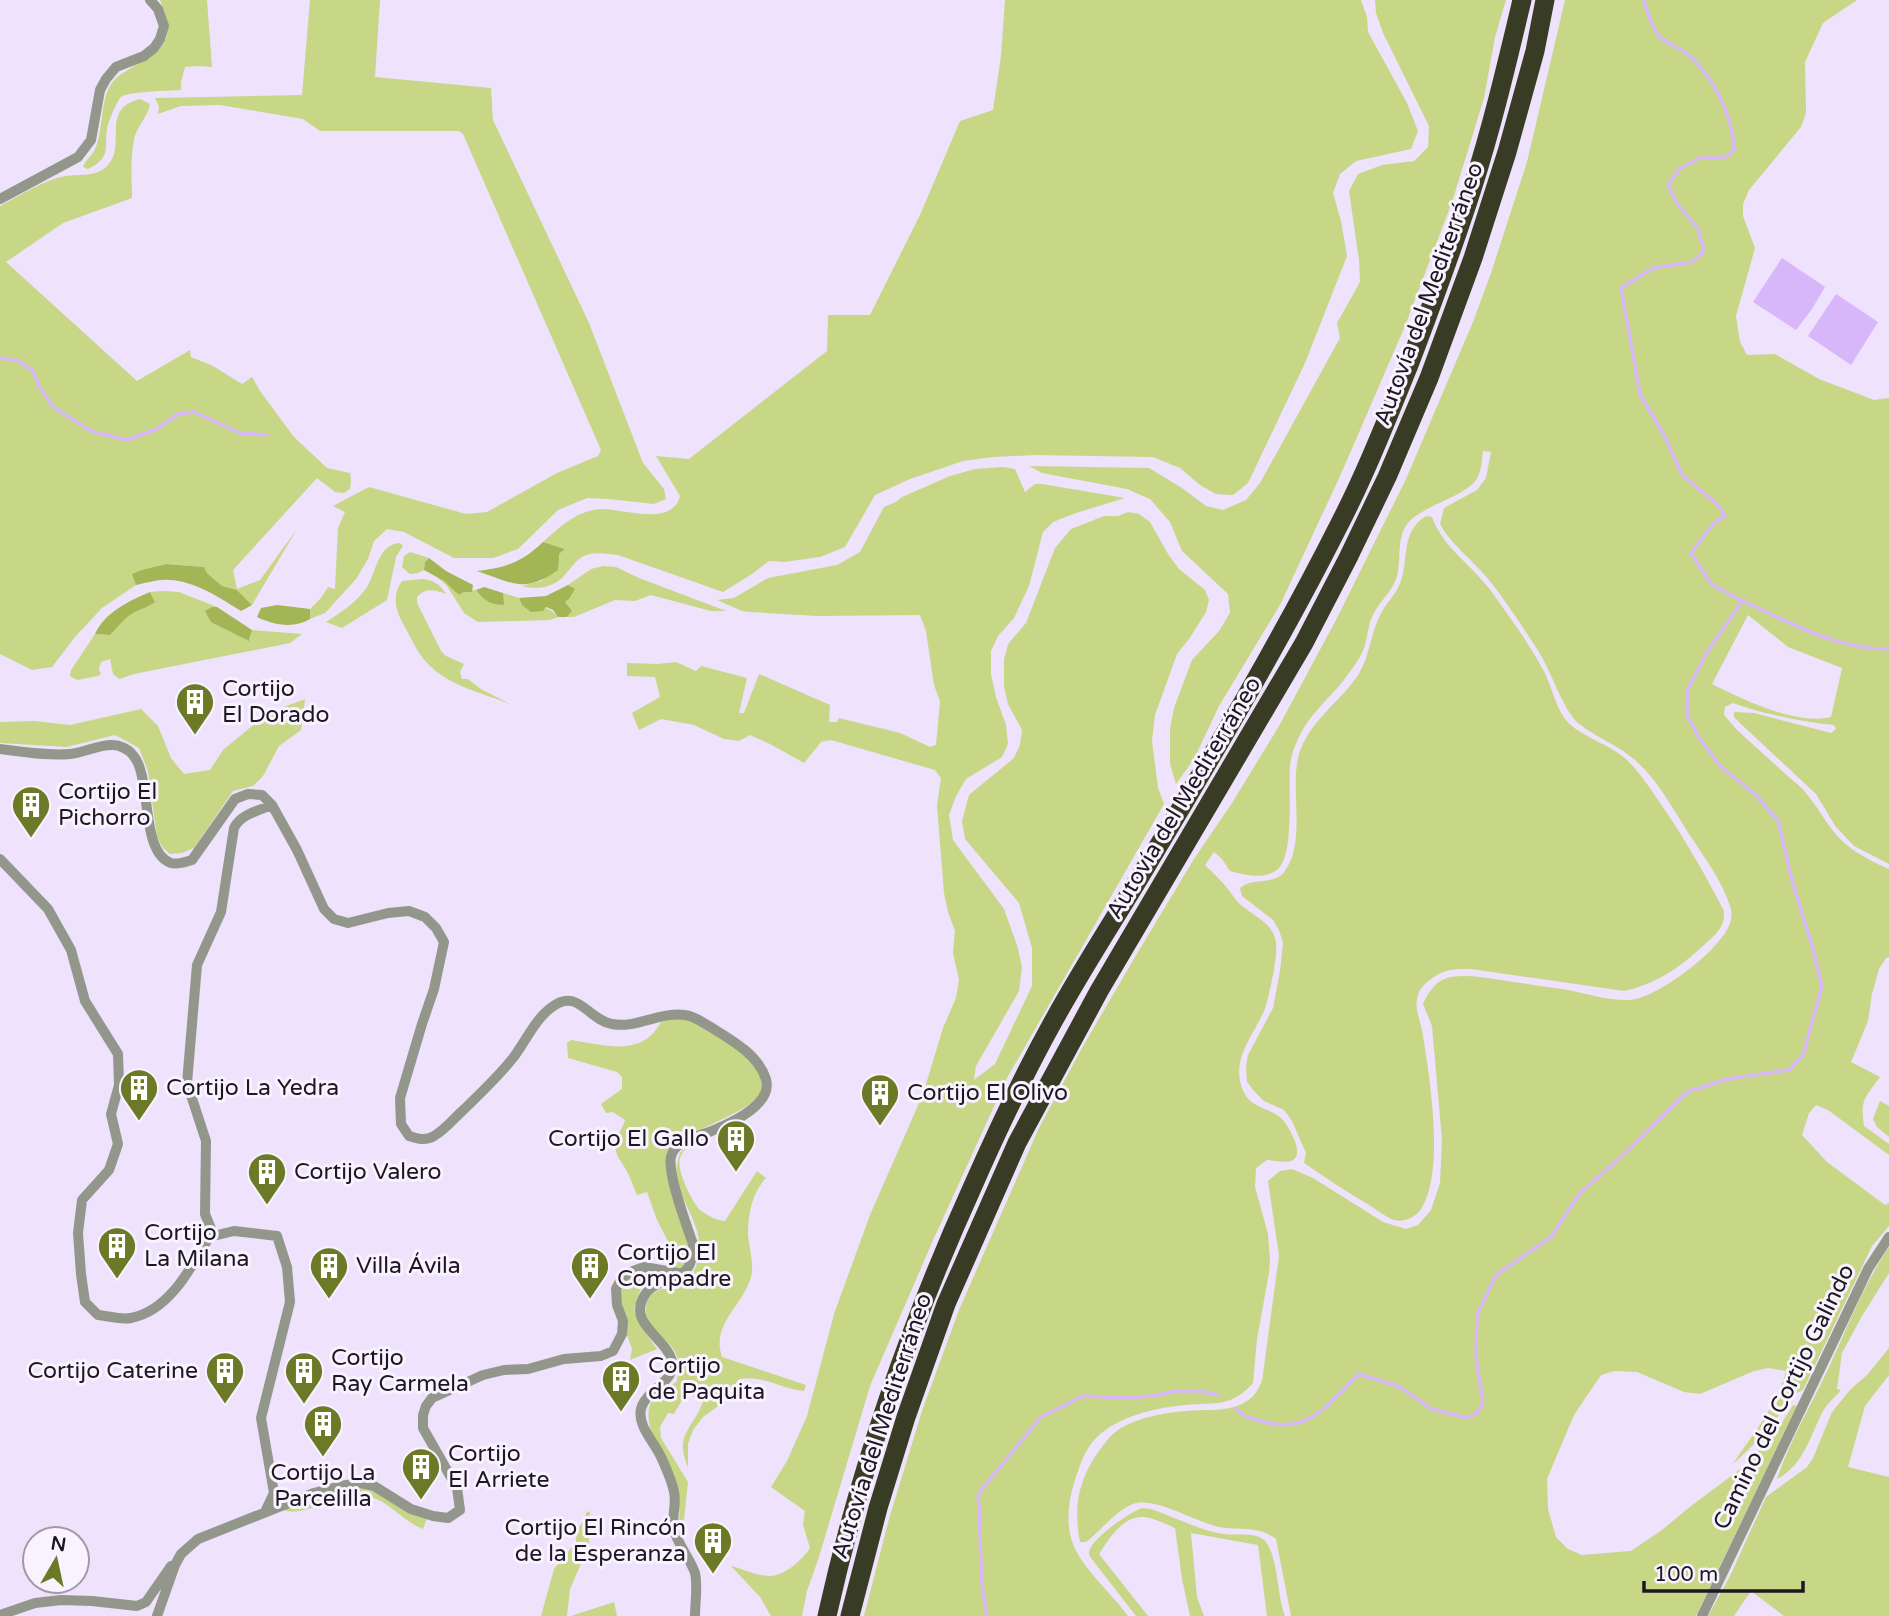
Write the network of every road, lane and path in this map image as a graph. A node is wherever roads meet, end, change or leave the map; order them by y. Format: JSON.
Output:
{"nodes":[{"id":1,"x":150,"y":0,"type":"edge"},
{"id":2,"x":1522,"y":0,"type":"edge"},
{"id":3,"x":1545,"y":0,"type":"edge"},
{"id":4,"x":0,"y":199,"type":"edge"},
{"id":5,"x":0,"y":749,"type":"edge"},
{"id":6,"x":272,"y":805,"type":"junction"},
{"id":7,"x":0,"y":859,"type":"edge"},
{"id":8,"x":214,"y":1236,"type":"junction"},
{"id":9,"x":1889,"y":1237,"type":"edge"},
{"id":10,"x":684,"y":1274,"type":"junction"},
{"id":11,"x":265,"y":1512,"type":"junction"},
{"id":12,"x":175,"y":1565,"type":"junction"},
{"id":13,"x":0,"y":1615,"type":"edge"},
{"id":14,"x":157,"y":1616,"type":"edge"},
{"id":15,"x":695,"y":1616,"type":"edge"},
{"id":16,"x":827,"y":1616,"type":"edge"},
{"id":17,"x":850,"y":1616,"type":"edge"},
{"id":18,"x":1702,"y":1616,"type":"edge"}],
"edges":[{"from":1,"to":4,"type":"street"},
{"from":2,"to":16,"type":"highway","name":"Autovía del Mediterráneo"},
{"from":3,"to":17,"type":"highway","name":"Autovía del Mediterráneo"},
{"from":5,"to":6,"type":"street"},
{"from":6,"to":8,"type":"street"},
{"from":6,"to":10,"type":"street"},
{"from":7,"to":8,"type":"street"},
{"from":8,"to":11,"type":"street"},
{"from":9,"to":18,"type":"street","name":"Camino del Cortijo Galindo"},
{"from":10,"to":11,"type":"street"},
{"from":10,"to":15,"type":"street"},
{"from":11,"to":12,"type":"street"},
{"from":12,"to":13,"type":"street"},
{"from":12,"to":14,"type":"street"}]}
